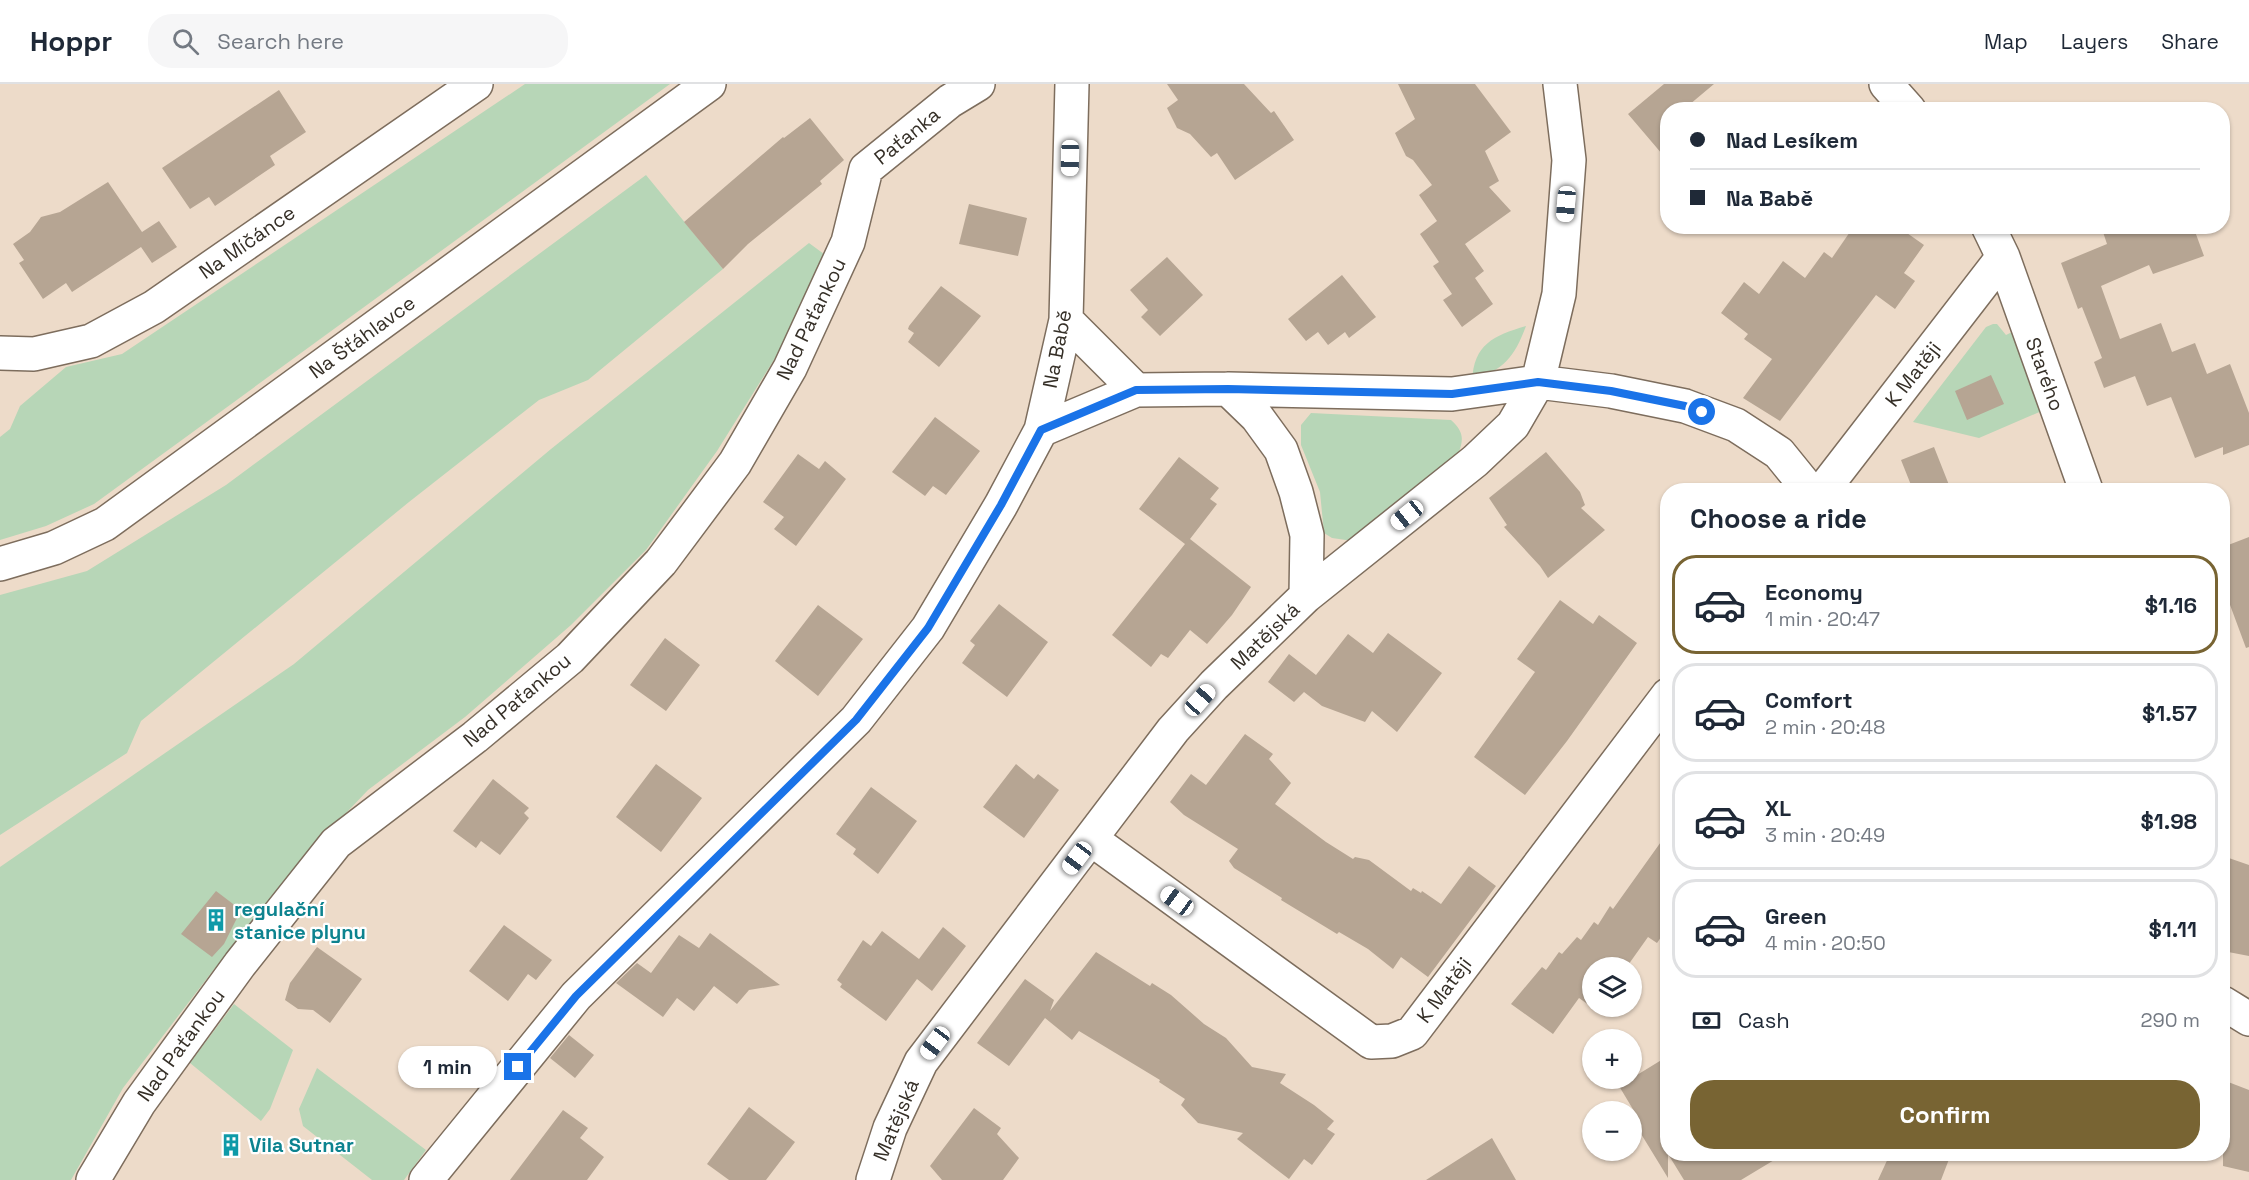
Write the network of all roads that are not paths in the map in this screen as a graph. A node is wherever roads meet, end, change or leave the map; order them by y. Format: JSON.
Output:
{"nodes":[{"id":1,"x":476,"y":84,"type":"edge"},
{"id":2,"x":709,"y":84,"type":"edge"},
{"id":3,"x":978,"y":84,"type":"edge"},
{"id":4,"x":1072,"y":84,"type":"edge"},
{"id":5,"x":1560,"y":84,"type":"edge"},
{"id":6,"x":866,"y":169,"type":"joint"},
{"id":7,"x":1992,"y":234,"type":"edge"},
{"id":8,"x":2003,"y":257,"type":"junction"},
{"id":9,"x":1066,"y":320,"type":"junction"},
{"id":10,"x":0,"y":353,"type":"edge"},
{"id":11,"x":1538,"y":382,"type":"junction"},
{"id":12,"x":1228,"y":389,"type":"junction"},
{"id":13,"x":1136,"y":390,"type":"junction"},
{"id":14,"x":1041,"y":430,"type":"junction"},
{"id":15,"x":1803,"y":483,"type":"edge"},
{"id":16,"x":1828,"y":483,"type":"edge"},
{"id":17,"x":2084,"y":483,"type":"edge"},
{"id":18,"x":0,"y":564,"type":"edge"},
{"id":19,"x":1306,"y":596,"type":"junction"},
{"id":20,"x":1660,"y":706,"type":"edge"},
{"id":21,"x":1091,"y":839,"type":"junction"},
{"id":22,"x":2230,"y":1007,"type":"edge"},
{"id":23,"x":2249,"y":1019,"type":"edge"},
{"id":24,"x":432,"y":1178,"type":"edge"},
{"id":25,"x":93,"y":1180,"type":"edge"},
{"id":26,"x":873,"y":1180,"type":"edge"}],
"edges":[{"from":1,"to":10,"type":"street","name":"Na Míčánce"},
{"from":2,"to":18,"type":"street","name":"Na Šťáhlavce"},
{"from":3,"to":6,"type":"street","name":"Paťanka"},
{"from":4,"to":9,"type":"street","name":"Na Babě"},
{"from":5,"to":11,"type":"street","name":"Matějská"},
{"from":6,"to":25,"type":"street","name":"Nad Paťankou"},
{"from":7,"to":8,"type":"street","name":"Starého"},
{"from":8,"to":16,"type":"street","name":"K Matěji"},
{"from":8,"to":17,"type":"street","name":"Starého"},
{"from":9,"to":13,"type":"street"},
{"from":9,"to":14,"type":"street","name":"Na Babě"},
{"from":11,"to":12,"type":"street"},
{"from":11,"to":15,"type":"street"},
{"from":11,"to":19,"type":"street","name":"Matějská"},
{"from":12,"to":13,"type":"street"},
{"from":12,"to":19,"type":"street"},
{"from":13,"to":14,"type":"street"},
{"from":14,"to":24,"type":"street","name":"Na Babě"},
{"from":19,"to":21,"type":"street","name":"Matějská"},
{"from":20,"to":21,"type":"street","name":"K Matěji"},
{"from":21,"to":26,"type":"street","name":"Matějská"},
{"from":22,"to":23,"type":"street"}]}
